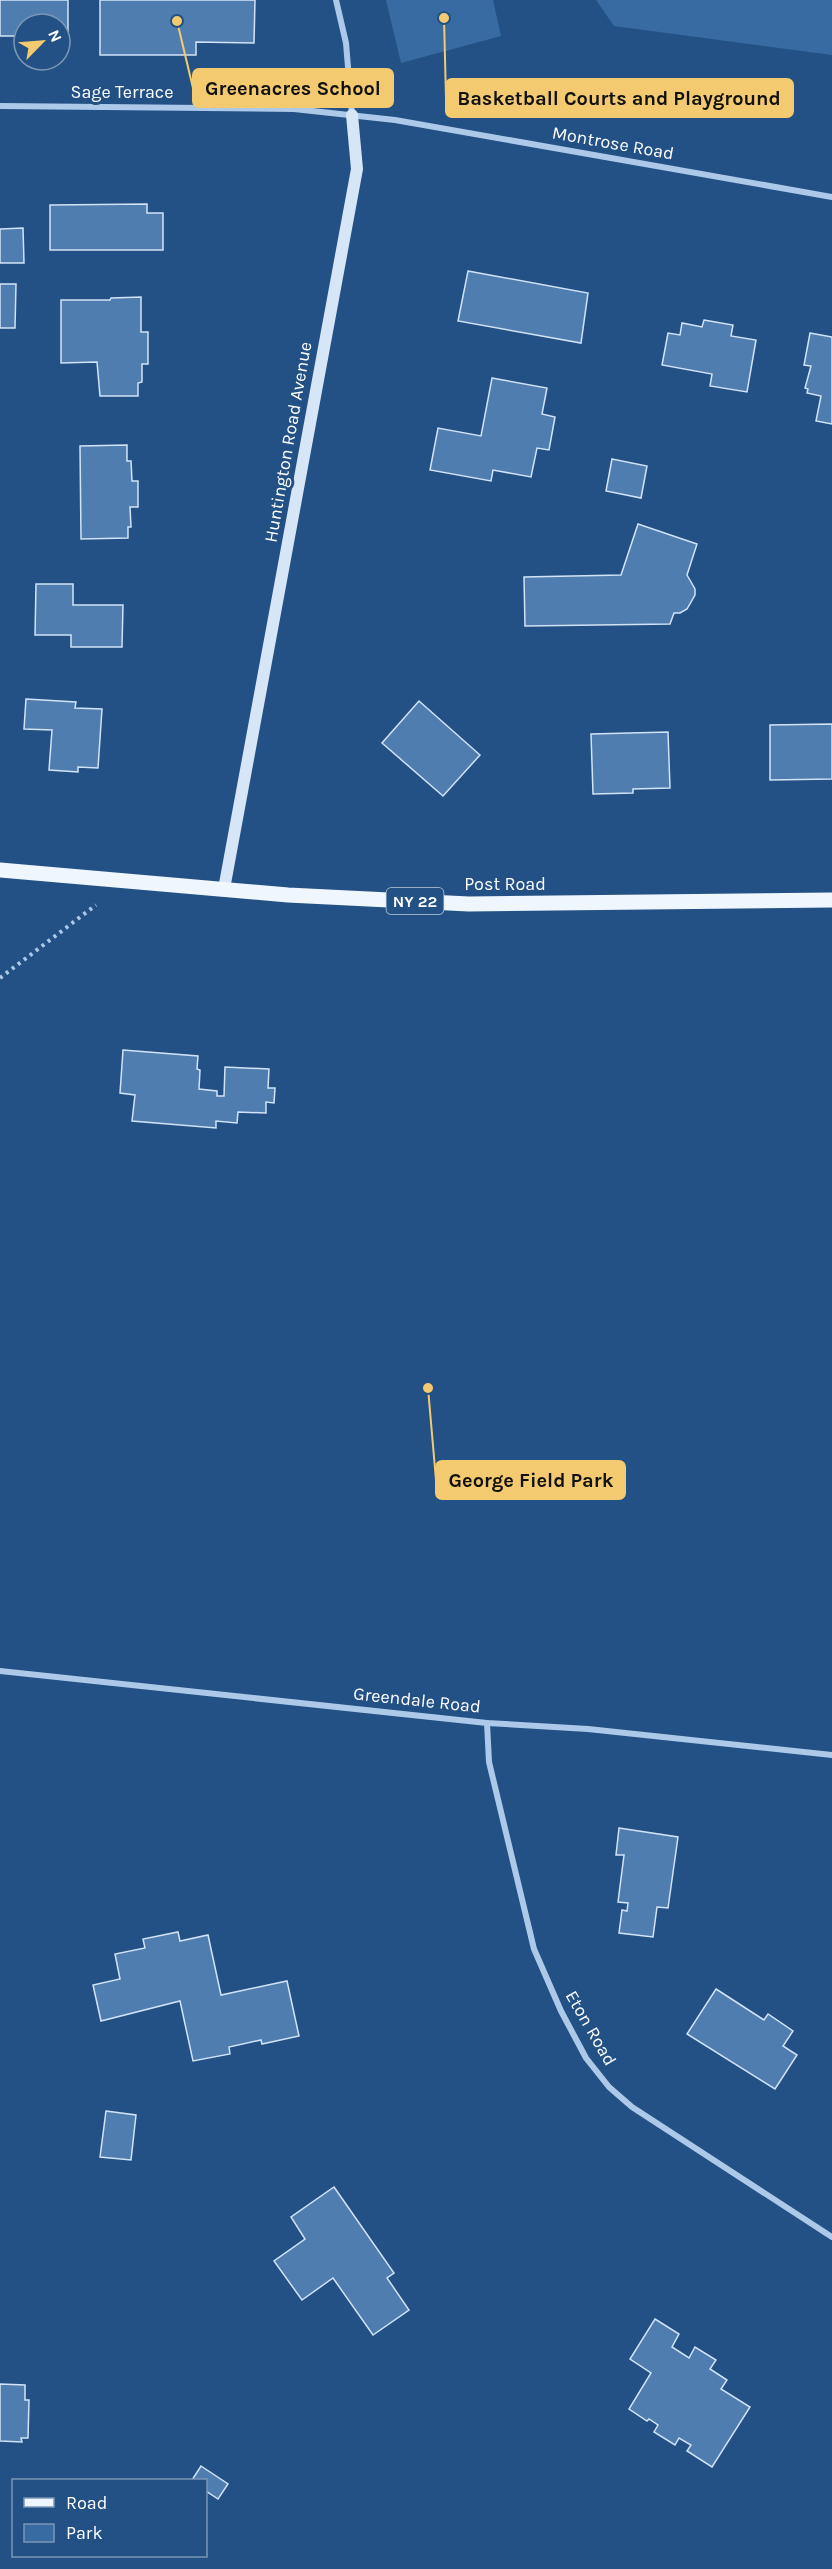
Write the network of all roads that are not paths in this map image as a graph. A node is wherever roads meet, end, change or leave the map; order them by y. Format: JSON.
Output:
{"nodes":[{"id":1,"x":336,"y":0,"type":"edge"},
{"id":2,"x":0,"y":106,"type":"edge"},
{"id":3,"x":352,"y":115,"type":"junction"},
{"id":4,"x":832,"y":197,"type":"edge"},
{"id":5,"x":0,"y":870,"type":"edge"},
{"id":6,"x":224,"y":889,"type":"junction"},
{"id":7,"x":832,"y":900,"type":"edge"},
{"id":8,"x":0,"y":1671,"type":"edge"},
{"id":9,"x":487,"y":1723,"type":"junction"},
{"id":10,"x":832,"y":1755,"type":"edge"},
{"id":11,"x":832,"y":2237,"type":"edge"}],
"edges":[{"from":1,"to":3,"type":"street","name":"Huntington Road Avenue"},
{"from":2,"to":3,"type":"street","name":"Sage Terrace"},
{"from":3,"to":4,"type":"street","name":"Montrose Road"},
{"from":3,"to":6,"type":"street","name":"Huntington Road Avenue"},
{"from":5,"to":6,"type":"main road","name":"Post Road","number":"NY 22"},
{"from":6,"to":7,"type":"main road","name":"Post Road","number":"NY 22"},
{"from":8,"to":9,"type":"street","name":"Greendale Road"},
{"from":9,"to":10,"type":"street","name":"Greendale Road"},
{"from":9,"to":11,"type":"street","name":"Eton Road"}]}
